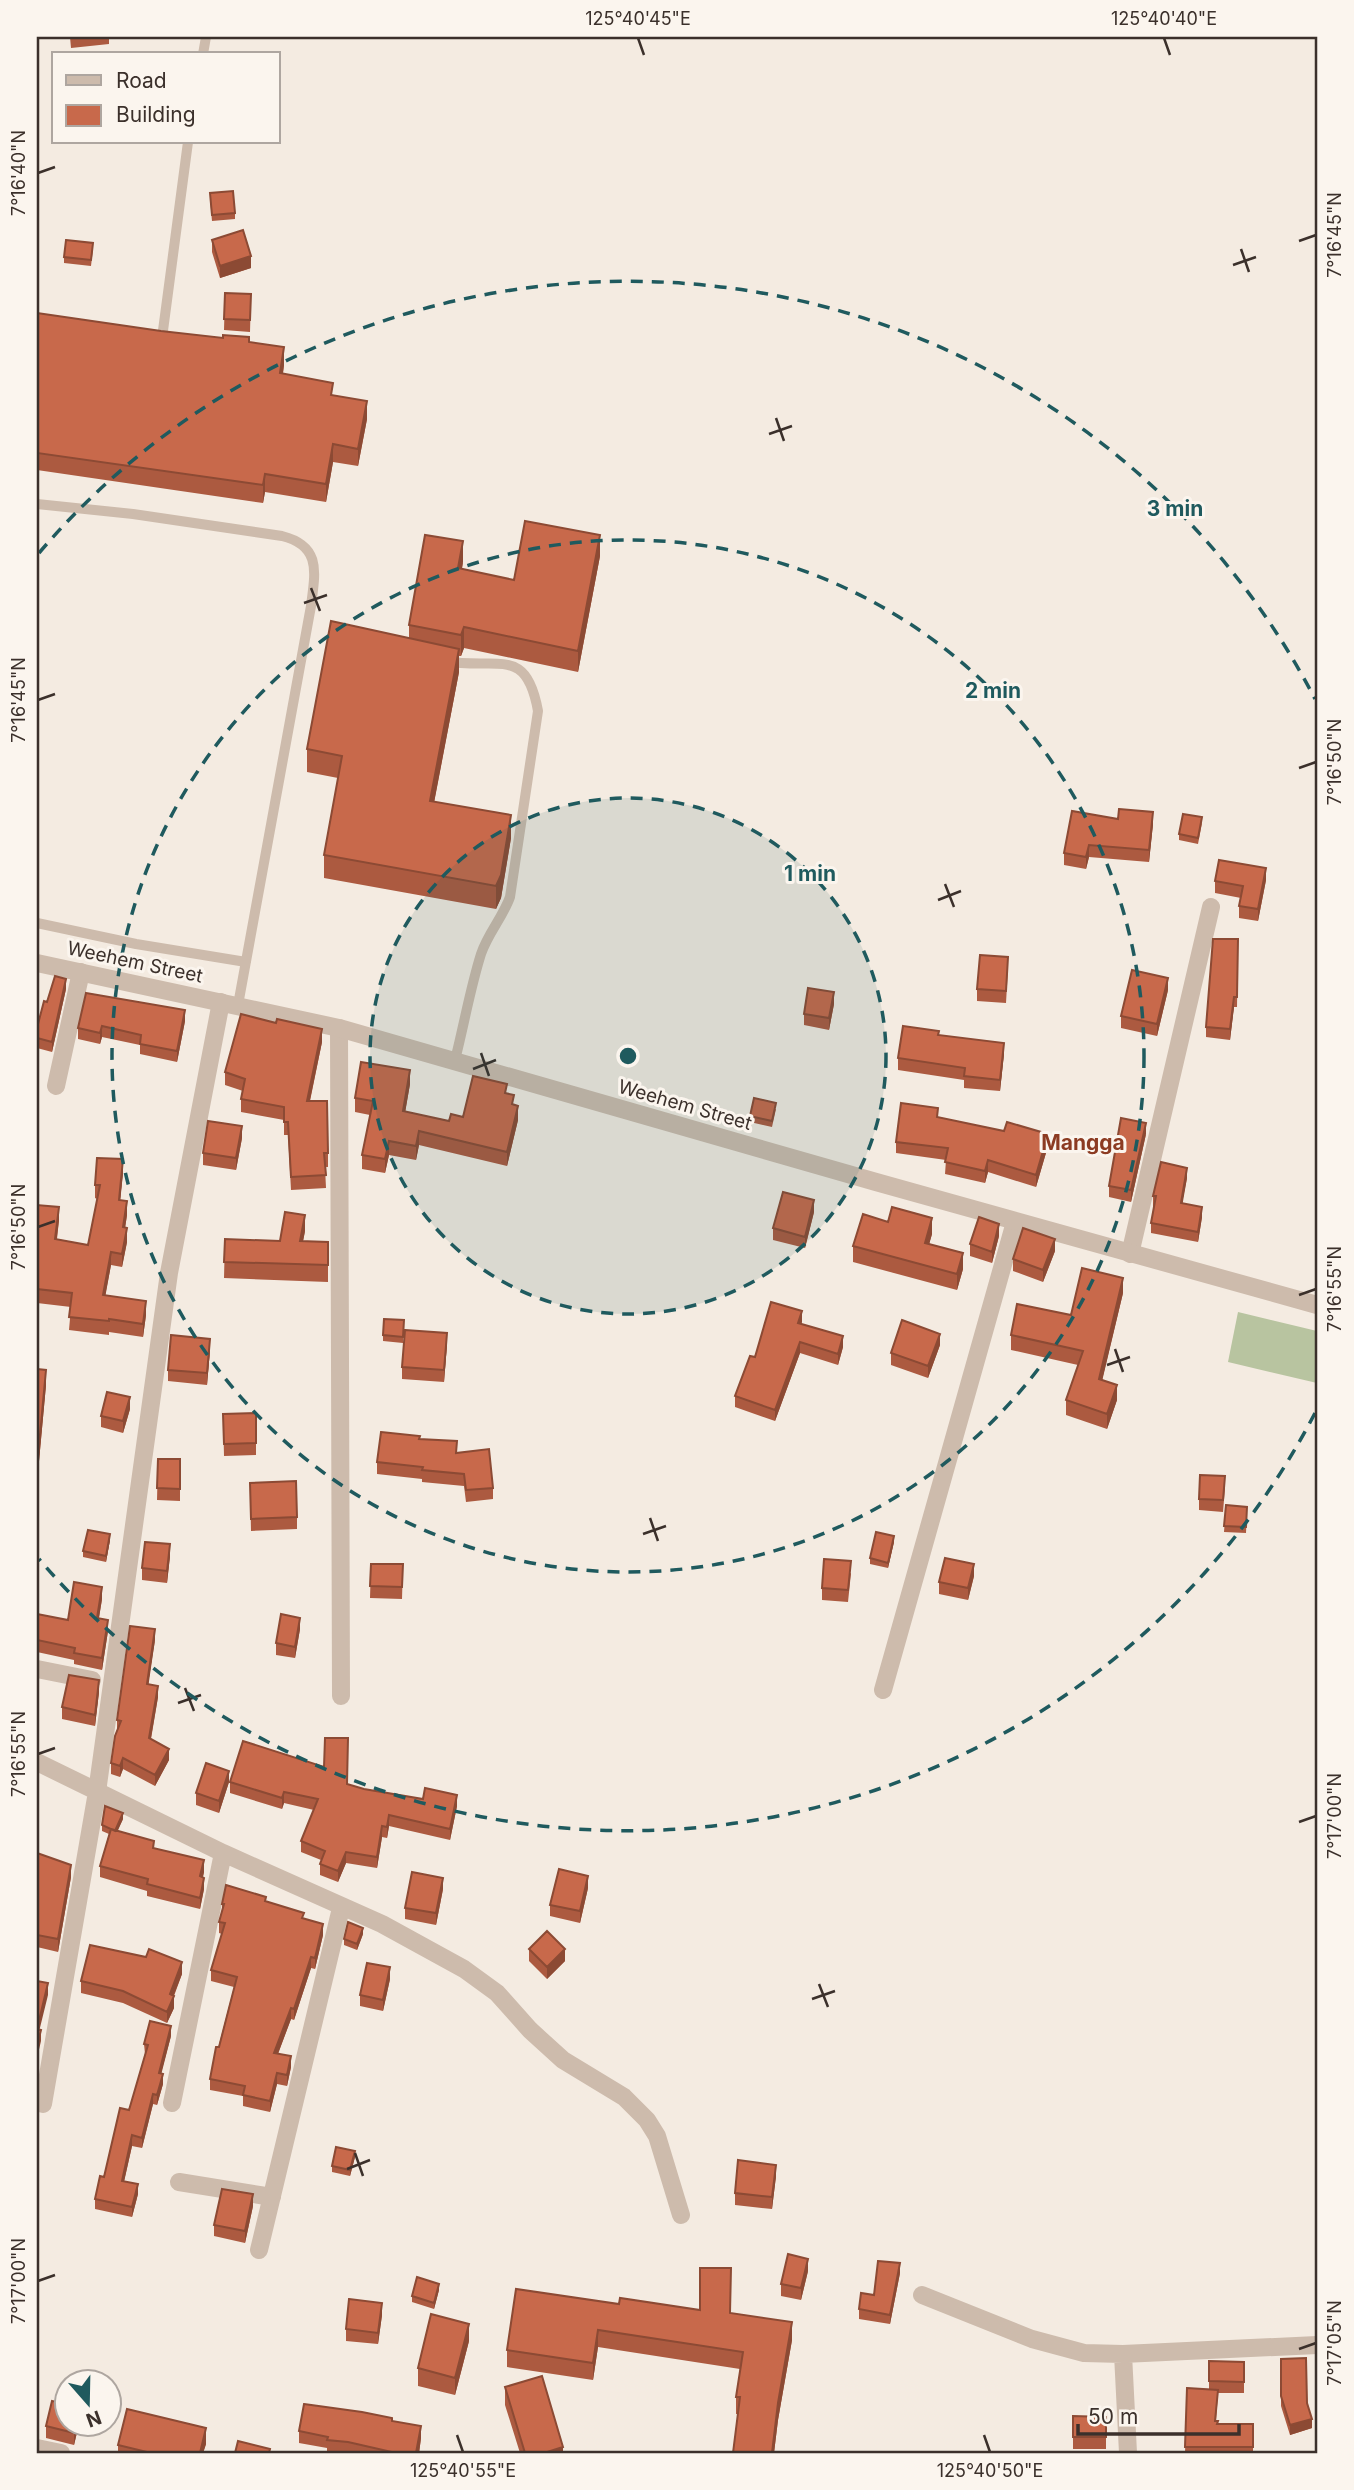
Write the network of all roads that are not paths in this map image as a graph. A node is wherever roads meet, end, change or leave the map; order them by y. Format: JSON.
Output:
{"nodes":[{"id":1,"x":188,"y":144,"type":"edge"},
{"id":2,"x":161,"y":338,"type":"edge"},
{"id":3,"x":37,"y":504,"type":"edge"},
{"id":4,"x":435,"y":659,"type":"edge"},
{"id":5,"x":1211,"y":907,"type":"dead end"},
{"id":6,"x":37,"y":923,"type":"edge"},
{"id":7,"x":246,"y":962,"type":"junction"},
{"id":8,"x":37,"y":963,"type":"edge"},
{"id":9,"x":81,"y":972,"type":"junction"},
{"id":10,"x":229,"y":1003,"type":"junction"},
{"id":11,"x":338,"y":1028,"type":"junction"},
{"id":12,"x":455,"y":1060,"type":"junction"},
{"id":13,"x":56,"y":1086,"type":"dead end"},
{"id":14,"x":1015,"y":1222,"type":"junction"},
{"id":15,"x":1130,"y":1254,"type":"junction"},
{"id":16,"x":1317,"y":1305,"type":"edge"},
{"id":17,"x":37,"y":1669,"type":"edge"},
{"id":18,"x":112,"y":1682,"type":"junction"},
{"id":19,"x":883,"y":1690,"type":"dead end"},
{"id":20,"x":341,"y":1696,"type":"dead end"},
{"id":21,"x":37,"y":1762,"type":"edge"},
{"id":22,"x":97,"y":1791,"type":"junction"},
{"id":23,"x":223,"y":1853,"type":"junction"},
{"id":24,"x":341,"y":1908,"type":"junction"},
{"id":25,"x":173,"y":2103,"type":"dead end"},
{"id":26,"x":43,"y":2104,"type":"dead end"},
{"id":27,"x":179,"y":2182,"type":"dead end"},
{"id":28,"x":272,"y":2197,"type":"junction"},
{"id":29,"x":681,"y":2215,"type":"dead end"},
{"id":30,"x":259,"y":2250,"type":"dead end"},
{"id":31,"x":922,"y":2295,"type":"dead end"},
{"id":32,"x":1317,"y":2346,"type":"edge"},
{"id":33,"x":1123,"y":2354,"type":"junction"},
{"id":34,"x":37,"y":2448,"type":"edge"},
{"id":35,"x":61,"y":2453,"type":"edge"},
{"id":36,"x":1128,"y":2453,"type":"edge"}],
"edges":[{"from":1,"to":2,"type":"lane"},
{"from":3,"to":7,"type":"lane"},
{"from":4,"to":12,"type":"lane"},
{"from":5,"to":15,"type":"street"},
{"from":6,"to":7,"type":"lane"},
{"from":7,"to":10,"type":"lane"},
{"from":8,"to":9,"type":"street","name":"Weehem Street"},
{"from":9,"to":10,"type":"street","name":"Weehem Street"},
{"from":9,"to":13,"type":"street"},
{"from":10,"to":11,"type":"street","name":"Weehem Street"},
{"from":10,"to":18,"type":"street"},
{"from":11,"to":12,"type":"street","name":"Weehem Street"},
{"from":11,"to":20,"type":"street"},
{"from":12,"to":14,"type":"street","name":"Weehem Street"},
{"from":14,"to":15,"type":"street","name":"Weehem Street"},
{"from":14,"to":19,"type":"street"},
{"from":15,"to":16,"type":"street","name":"Weehem Street"},
{"from":17,"to":18,"type":"street"},
{"from":18,"to":22,"type":"street"},
{"from":21,"to":22,"type":"street"},
{"from":22,"to":23,"type":"street"},
{"from":22,"to":26,"type":"street"},
{"from":23,"to":24,"type":"street"},
{"from":23,"to":25,"type":"street"},
{"from":24,"to":28,"type":"street"},
{"from":24,"to":29,"type":"street"},
{"from":27,"to":28,"type":"street"},
{"from":28,"to":30,"type":"street"},
{"from":31,"to":33,"type":"street"},
{"from":32,"to":33,"type":"street"},
{"from":33,"to":36,"type":"street"},
{"from":34,"to":35,"type":"street"}]}
